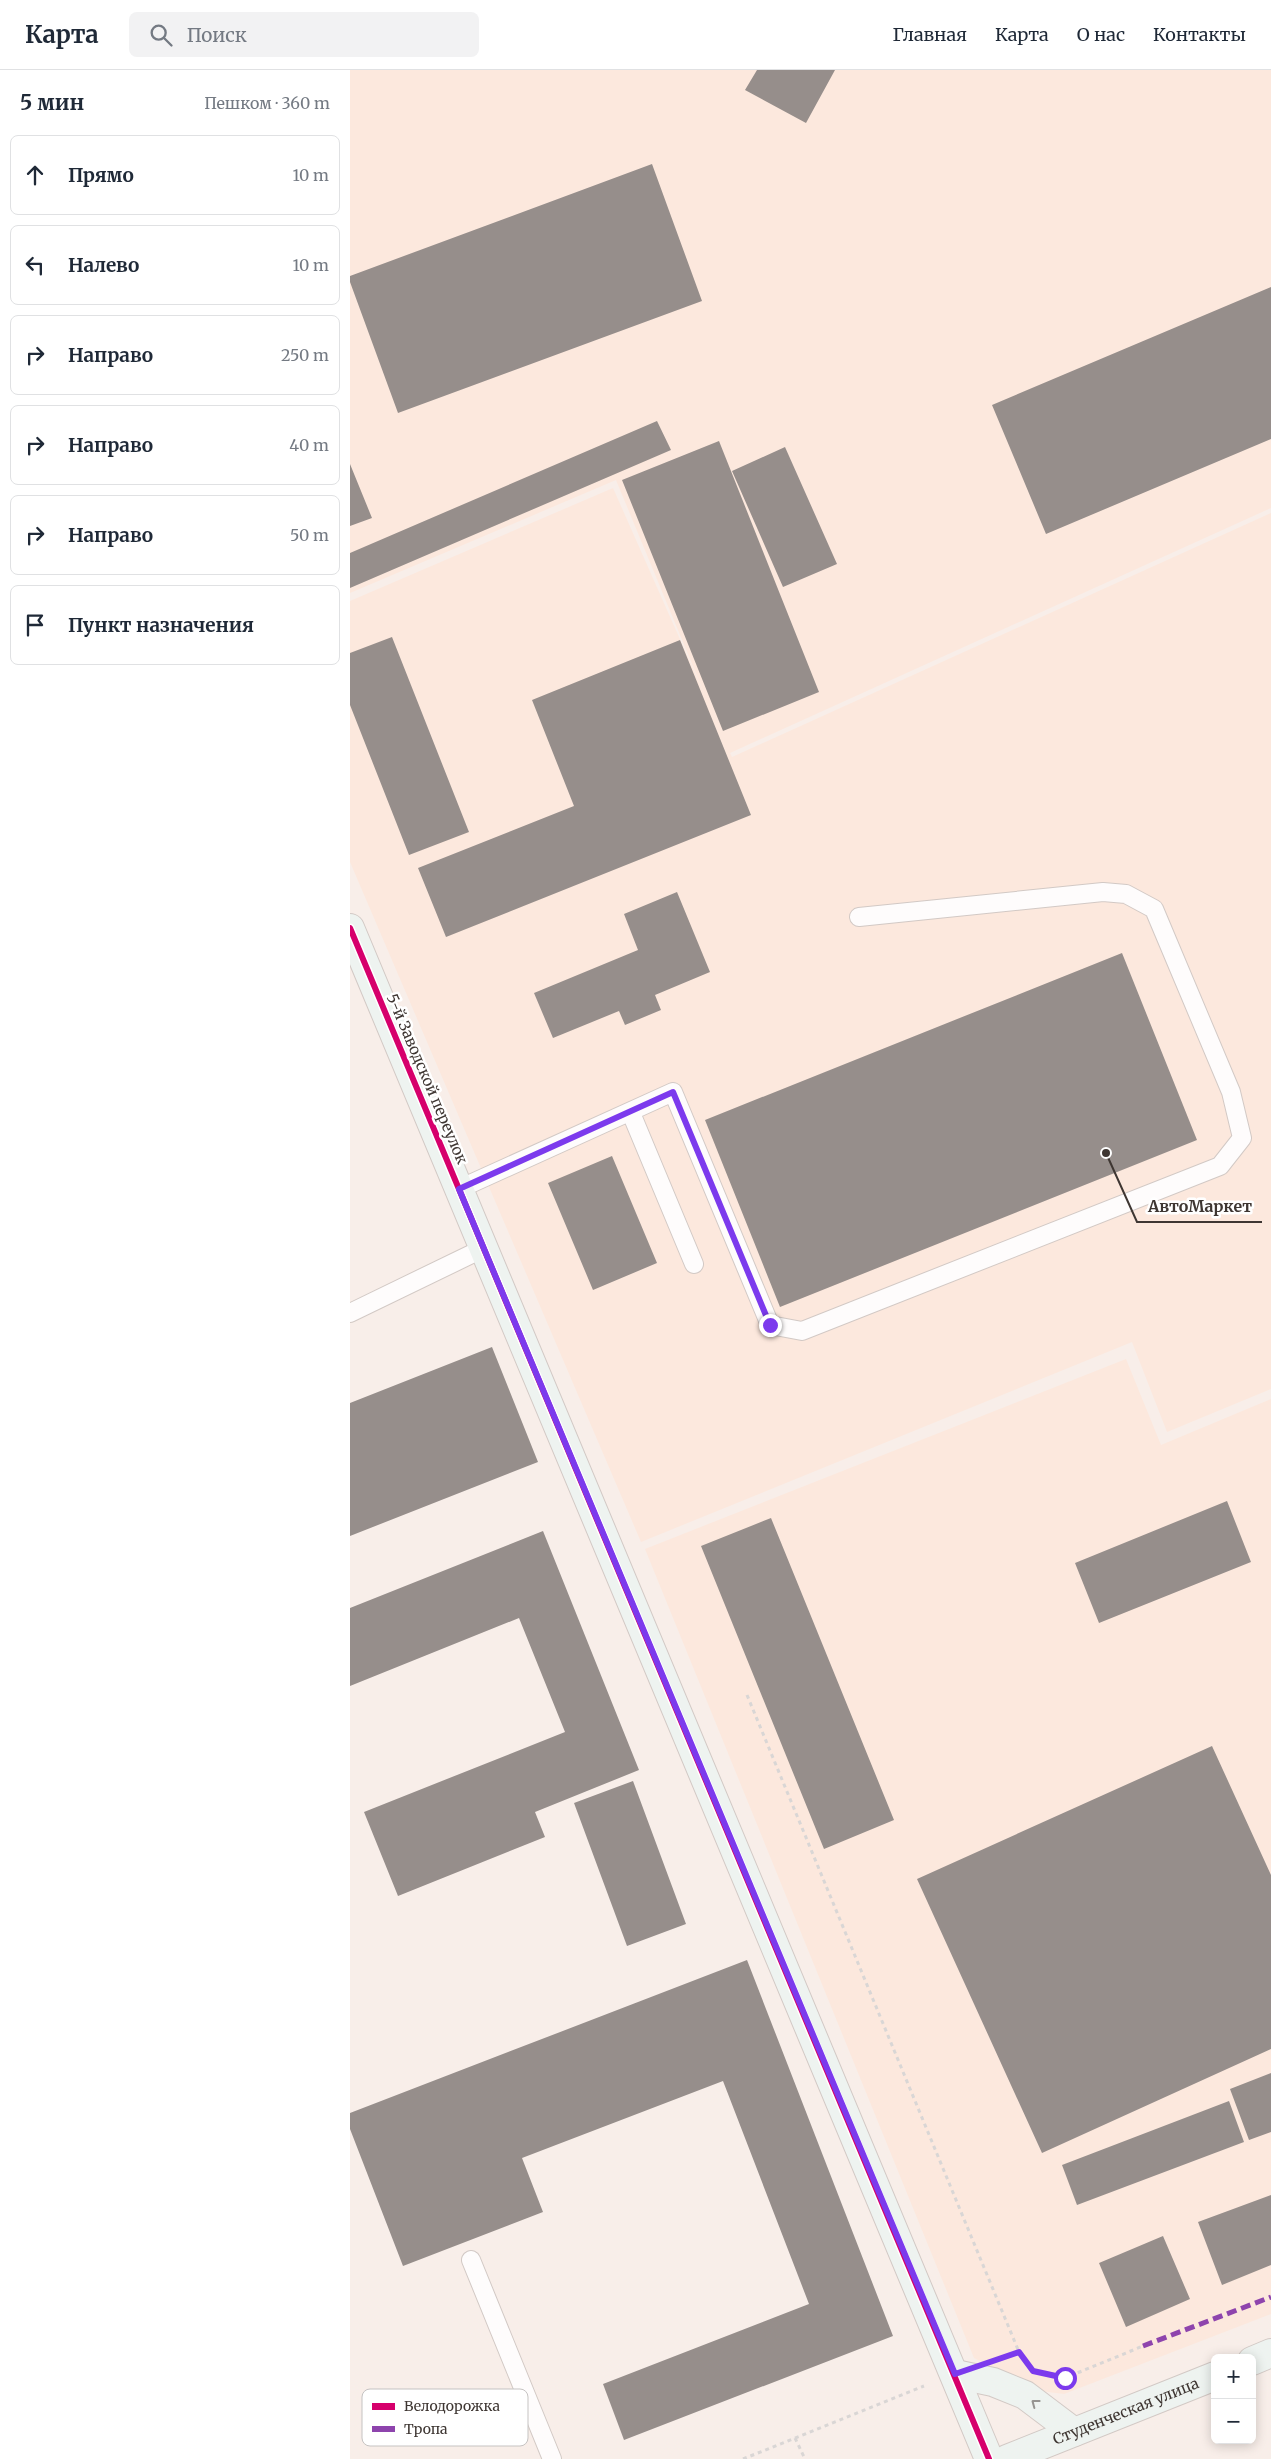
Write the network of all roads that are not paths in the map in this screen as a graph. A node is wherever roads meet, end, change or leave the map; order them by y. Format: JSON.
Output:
{"nodes":[{"id":1,"x":859,"y":917,"type":"dead end"},
{"id":2,"x":350,"y":928,"type":"edge"},
{"id":3,"x":631,"y":1113,"type":"junction"},
{"id":4,"x":459,"y":1189,"type":"junction"},
{"id":5,"x":484,"y":1248,"type":"junction"},
{"id":6,"x":694,"y":1264,"type":"dead end"},
{"id":7,"x":350,"y":1313,"type":"edge"},
{"id":8,"x":471,"y":2260,"type":"dead end"},
{"id":9,"x":1271,"y":2353,"type":"edge"},
{"id":10,"x":1256,"y":2359,"type":"edge"},
{"id":11,"x":955,"y":2374,"type":"junction"},
{"id":12,"x":1211,"y":2378,"type":"edge"},
{"id":13,"x":524,"y":2389,"type":"edge"},
{"id":14,"x":528,"y":2400,"type":"edge"},
{"id":15,"x":1074,"y":2432,"type":"junction"},
{"id":16,"x":1044,"y":2452,"type":"edge"},
{"id":17,"x":552,"y":2459,"type":"edge"},
{"id":18,"x":990,"y":2459,"type":"edge"},
{"id":19,"x":1007,"y":2459,"type":"edge"}],
"edges":[{"from":1,"to":3,"type":"lane"},
{"from":2,"to":4,"type":"street","name":"5-й Заводской переулок"},
{"from":3,"to":4,"type":"lane"},
{"from":3,"to":6,"type":"lane"},
{"from":4,"to":5,"type":"street","name":"5-й Заводской переулок"},
{"from":5,"to":7,"type":"lane"},
{"from":5,"to":11,"type":"street","name":"5-й Заводской переулок"},
{"from":8,"to":13,"type":"lane"},
{"from":9,"to":10,"type":"street"},
{"from":15,"to":11,"type":"street","one_way":true},
{"from":11,"to":18,"type":"street","name":"5-й Заводской переулок"},
{"from":12,"to":15,"type":"street","name":"Студенческая улица"},
{"from":14,"to":17,"type":"lane"},
{"from":15,"to":16,"type":"street","name":"Студенческая улица"},
{"from":16,"to":19,"type":"street","name":"Студенческая улица"}]}
